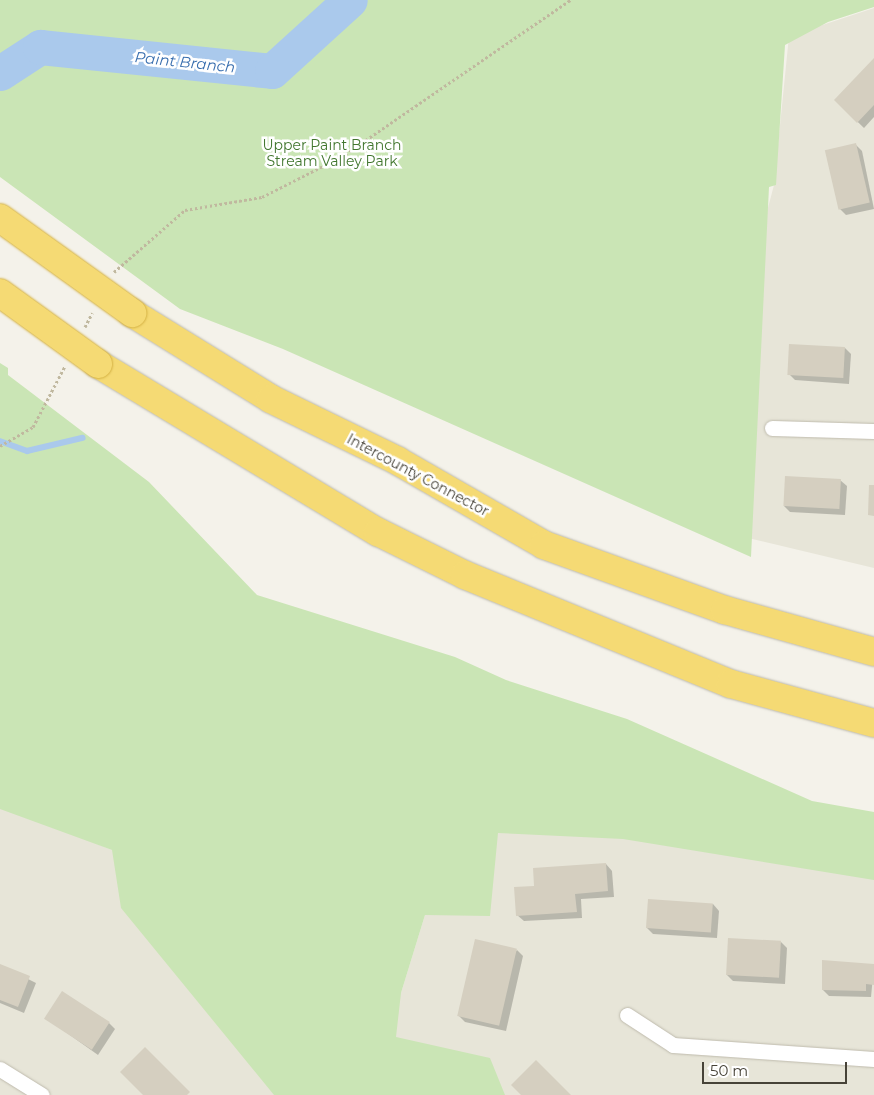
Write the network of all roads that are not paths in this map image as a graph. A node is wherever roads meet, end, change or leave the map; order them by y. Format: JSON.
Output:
{"nodes":[{"id":1,"x":0,"y":218,"type":"edge"},
{"id":2,"x":0,"y":293,"type":"edge"},
{"id":3,"x":772,"y":428,"type":"dead end"},
{"id":4,"x":874,"y":431,"type":"edge"},
{"id":5,"x":874,"y":652,"type":"edge"},
{"id":6,"x":874,"y":724,"type":"edge"},
{"id":7,"x":627,"y":1015,"type":"dead end"},
{"id":8,"x":874,"y":1059,"type":"edge"},
{"id":9,"x":0,"y":1069,"type":"edge"},
{"id":10,"x":42,"y":1095,"type":"edge"}],
"edges":[{"from":1,"to":5,"type":"highway","name":"Intercounty Connector","bridge":true},
{"from":2,"to":6,"type":"highway","bridge":true},
{"from":3,"to":4,"type":"street"},
{"from":7,"to":8,"type":"street"},
{"from":9,"to":10,"type":"street"}]}
